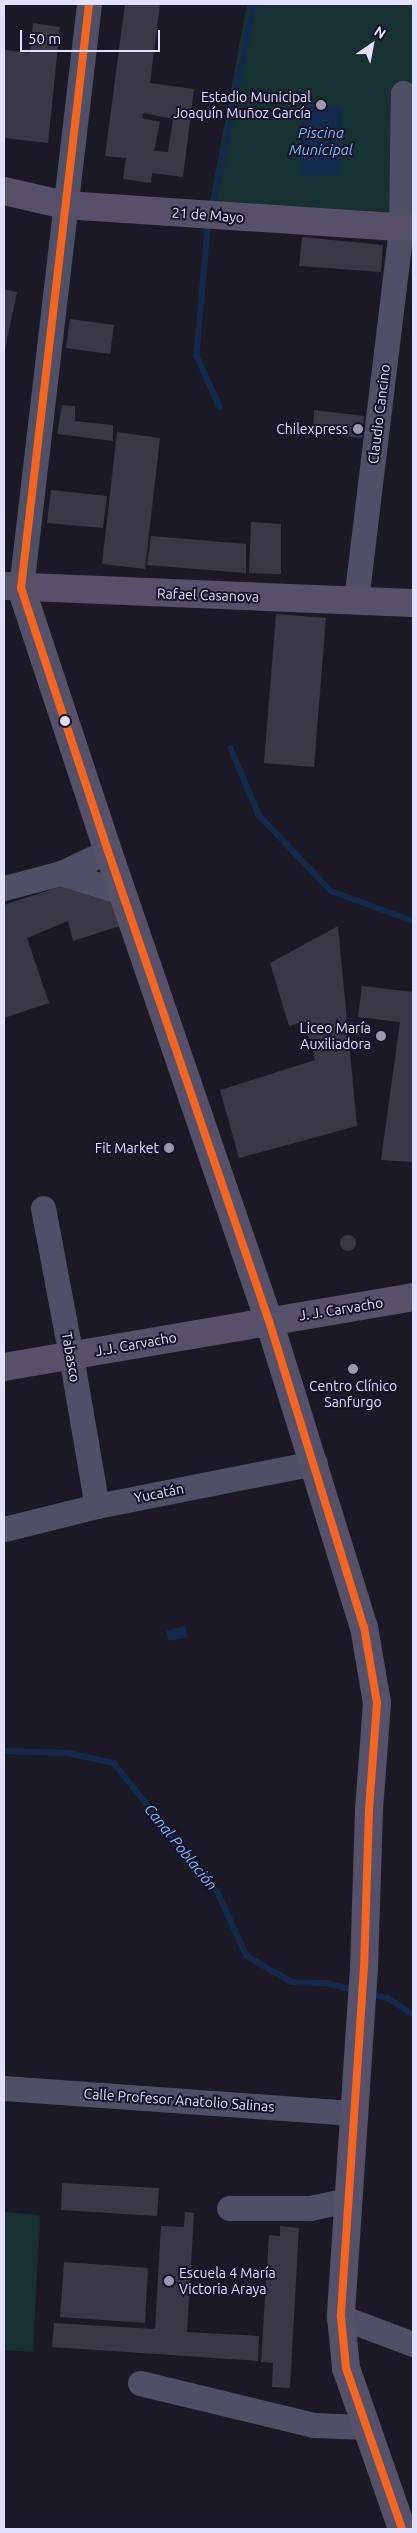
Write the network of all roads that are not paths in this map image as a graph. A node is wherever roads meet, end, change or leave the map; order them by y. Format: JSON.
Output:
{"nodes":[{"id":1,"x":90,"y":4,"type":"edge"},
{"id":2,"x":403,"y":94,"type":"dead end"},
{"id":3,"x":4,"y":191,"type":"edge"},
{"id":4,"x":65,"y":205,"type":"junction"},
{"id":5,"x":407,"y":228,"type":"edge"},
{"id":6,"x":12,"y":587,"type":"edge"},
{"id":7,"x":356,"y":600,"type":"junction"},
{"id":8,"x":413,"y":604,"type":"edge"},
{"id":9,"x":108,"y":851,"type":"junction"},
{"id":10,"x":61,"y":873,"type":"junction"},
{"id":11,"x":4,"y":888,"type":"edge"},
{"id":12,"x":122,"y":892,"type":"junction"},
{"id":13,"x":43,"y":1208,"type":"dead end"},
{"id":14,"x":413,"y":1297,"type":"edge"},
{"id":15,"x":269,"y":1321,"type":"junction"},
{"id":16,"x":72,"y":1356,"type":"junction"},
{"id":17,"x":4,"y":1367,"type":"edge"},
{"id":18,"x":315,"y":1463,"type":"junction"},
{"id":19,"x":96,"y":1506,"type":"junction"},
{"id":20,"x":4,"y":1529,"type":"edge"},
{"id":21,"x":4,"y":2088,"type":"edge"},
{"id":22,"x":354,"y":2113,"type":"junction"},
{"id":23,"x":348,"y":2200,"type":"junction"},
{"id":24,"x":230,"y":2208,"type":"dead end"},
{"id":25,"x":341,"y":2317,"type":"junction"},
{"id":26,"x":413,"y":2344,"type":"edge"},
{"id":27,"x":140,"y":2383,"type":"dead end"},
{"id":28,"x":367,"y":2427,"type":"junction"},
{"id":29,"x":402,"y":2529,"type":"edge"}],
"edges":[{"from":1,"to":4,"type":"street"},
{"from":2,"to":5,"type":"street","name":"Claudio Cancino"},
{"from":3,"to":4,"type":"main road","name":"21 de Mayo"},
{"from":4,"to":5,"type":"main road","name":"21 de Mayo"},
{"from":4,"to":6,"type":"street"},
{"from":5,"to":7,"type":"street","name":"Claudio Cancino"},
{"from":6,"to":7,"type":"main road","name":"Rafael Casanova"},
{"from":6,"to":9,"type":"main road"},
{"from":7,"to":8,"type":"main road","name":"Rafael Casanova"},
{"from":9,"to":10,"type":"street"},
{"from":9,"to":12,"type":"main road"},
{"from":10,"to":11,"type":"street"},
{"from":10,"to":12,"type":"street"},
{"from":12,"to":15,"type":"main road"},
{"from":13,"to":16,"type":"street","name":"Tabasco"},
{"from":14,"to":15,"type":"main road","name":"J. J. Carvacho"},
{"from":15,"to":16,"type":"main road","name":"J.J. Carvacho"},
{"from":15,"to":18,"type":"main road"},
{"from":16,"to":17,"type":"main road","name":"J.J. Carvacho"},
{"from":16,"to":19,"type":"street","name":"Tabasco"},
{"from":18,"to":19,"type":"street","name":"Yucatán"},
{"from":18,"to":22,"type":"main road"},
{"from":19,"to":20,"type":"street","name":"Yucatán"},
{"from":21,"to":22,"type":"street","name":"Calle Profesor Anatolio Salinas"},
{"from":22,"to":23,"type":"main road"},
{"from":23,"to":24,"type":"street"},
{"from":23,"to":25,"type":"main road"},
{"from":25,"to":26,"type":"street"},
{"from":25,"to":28,"type":"main road"},
{"from":27,"to":28,"type":"street"},
{"from":28,"to":29,"type":"main road"}]}
